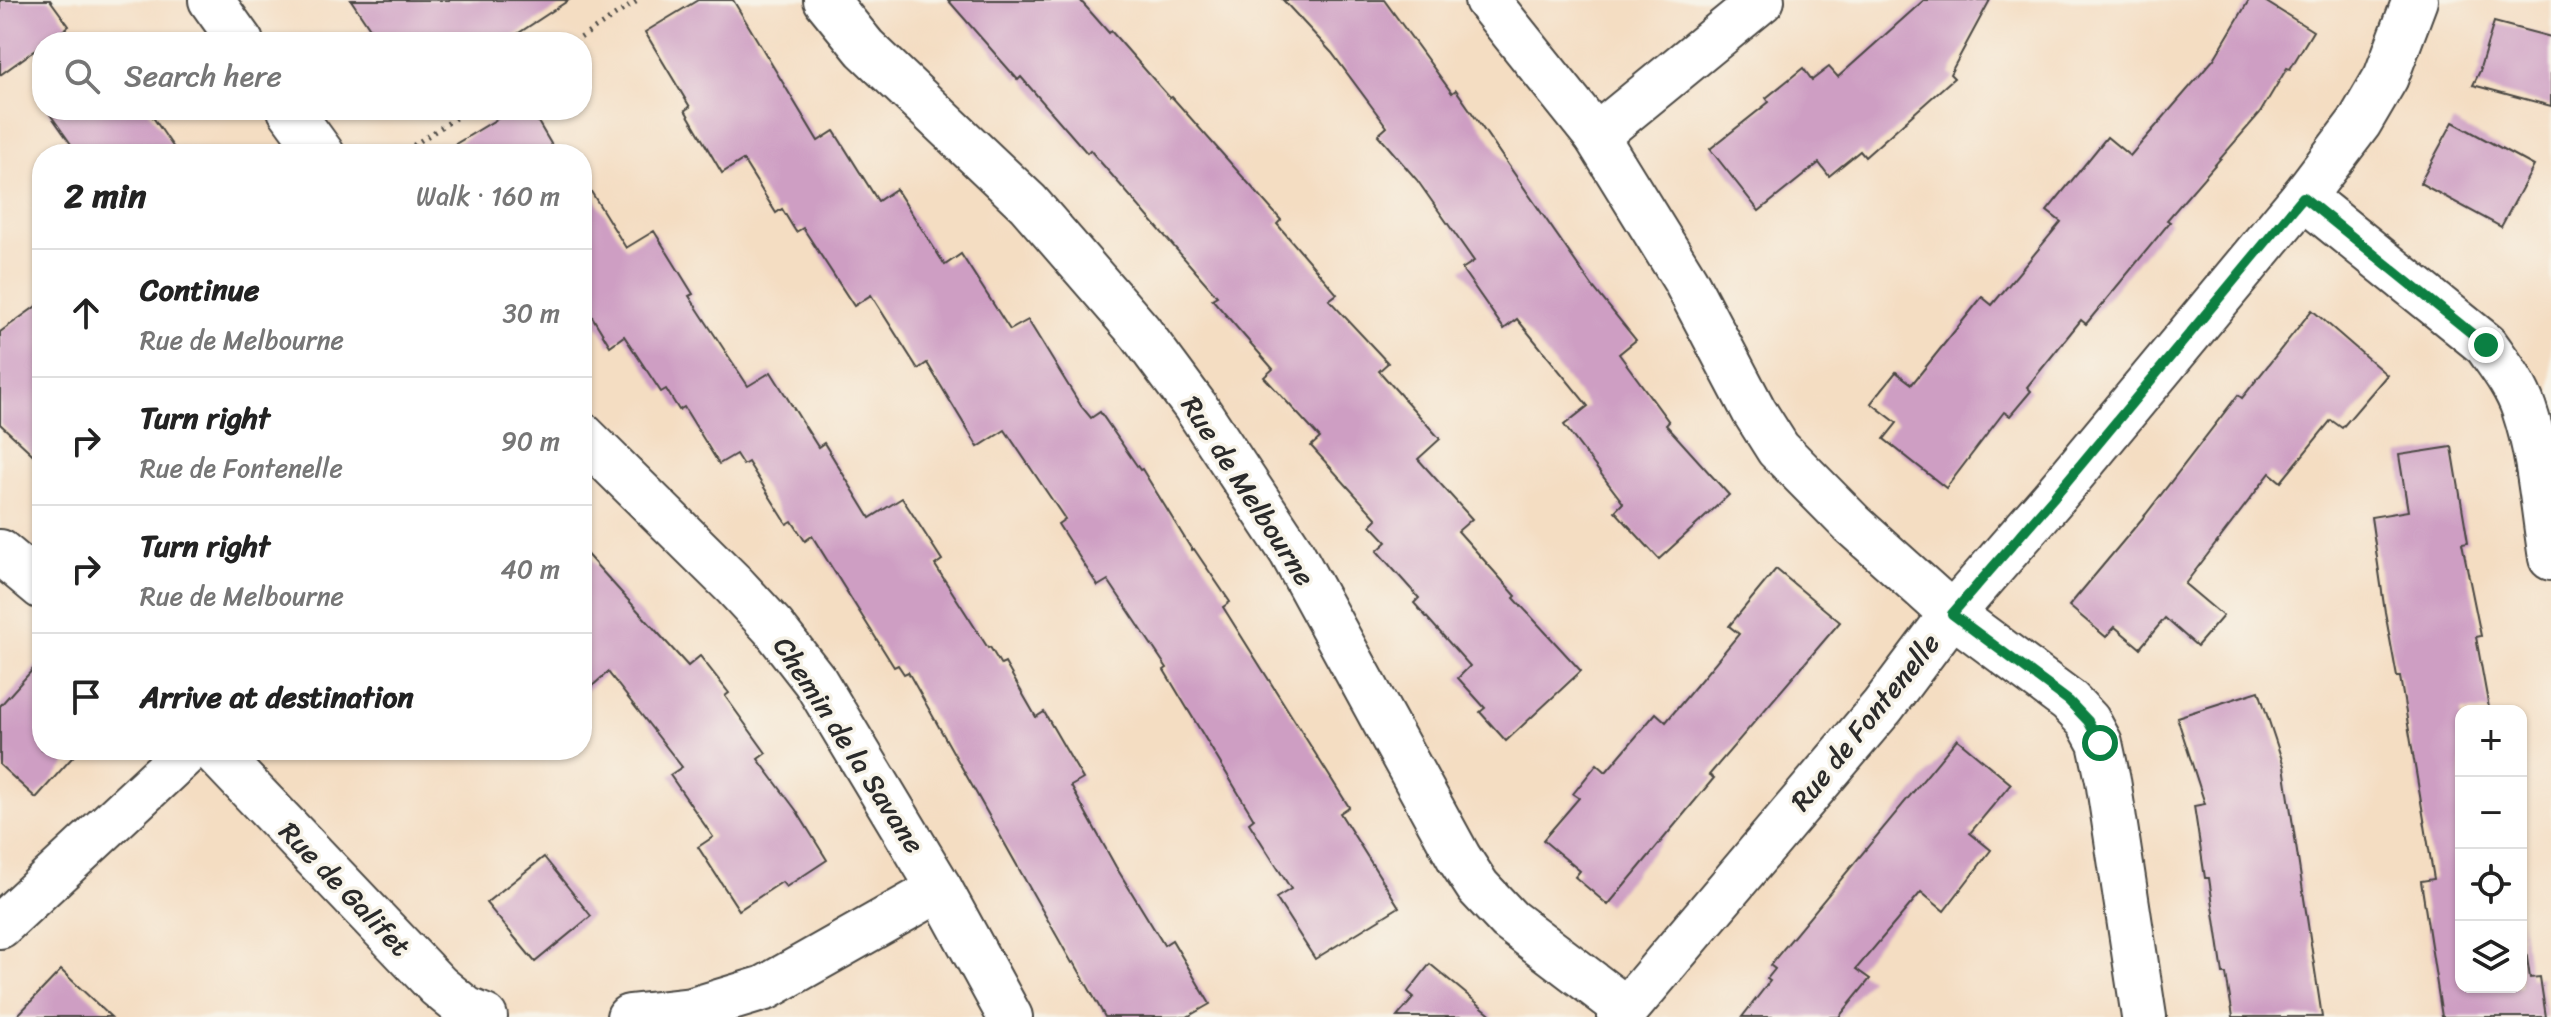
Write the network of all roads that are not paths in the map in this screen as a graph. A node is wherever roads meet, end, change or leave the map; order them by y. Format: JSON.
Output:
{"nodes":[{"id":1,"x":211,"y":0,"type":"edge"},
{"id":2,"x":826,"y":0,"type":"edge"},
{"id":3,"x":1487,"y":0,"type":"edge"},
{"id":4,"x":1762,"y":0,"type":"edge"},
{"id":5,"x":2415,"y":0,"type":"edge"},
{"id":6,"x":234,"y":32,"type":"edge"},
{"id":7,"x":297,"y":120,"type":"edge"},
{"id":8,"x":1596,"y":136,"type":"junction"},
{"id":9,"x":315,"y":144,"type":"edge"},
{"id":10,"x":2303,"y":197,"type":"junction"},
{"id":11,"x":592,"y":445,"type":"edge"},
{"id":12,"x":0,"y":552,"type":"edge"},
{"id":13,"x":2551,"y":558,"type":"edge"},
{"id":14,"x":32,"y":579,"type":"edge"},
{"id":15,"x":1952,"y":614,"type":"junction"},
{"id":16,"x":178,"y":760,"type":"edge"},
{"id":17,"x":223,"y":760,"type":"edge"},
{"id":18,"x":940,"y":889,"type":"junction"},
{"id":19,"x":0,"y":926,"type":"edge"},
{"id":20,"x":1623,"y":1013,"type":"edge"},
{"id":21,"x":485,"y":1017,"type":"edge"},
{"id":22,"x":629,"y":1017,"type":"edge"},
{"id":23,"x":1010,"y":1017,"type":"edge"},
{"id":24,"x":2144,"y":1017,"type":"edge"}],
"edges":[{"from":1,"to":6,"type":"street"},
{"from":2,"to":20,"type":"street","name":"Rue de Melbourne"},
{"from":3,"to":8,"type":"street"},
{"from":4,"to":8,"type":"street"},
{"from":5,"to":10,"type":"street","name":"Rue de Fontenelle"},
{"from":7,"to":9,"type":"street"},
{"from":8,"to":15,"type":"street"},
{"from":10,"to":13,"type":"street"},
{"from":10,"to":15,"type":"street","name":"Rue de Fontenelle"},
{"from":11,"to":18,"type":"street","name":"Chemin de la Savane"},
{"from":12,"to":14,"type":"street"},
{"from":15,"to":20,"type":"street","name":"Rue de Fontenelle"},
{"from":15,"to":24,"type":"street"},
{"from":16,"to":19,"type":"street"},
{"from":17,"to":21,"type":"street","name":"Rue de Galifet"},
{"from":18,"to":22,"type":"street"},
{"from":18,"to":23,"type":"street","name":"Chemin de la Savane"}]}
